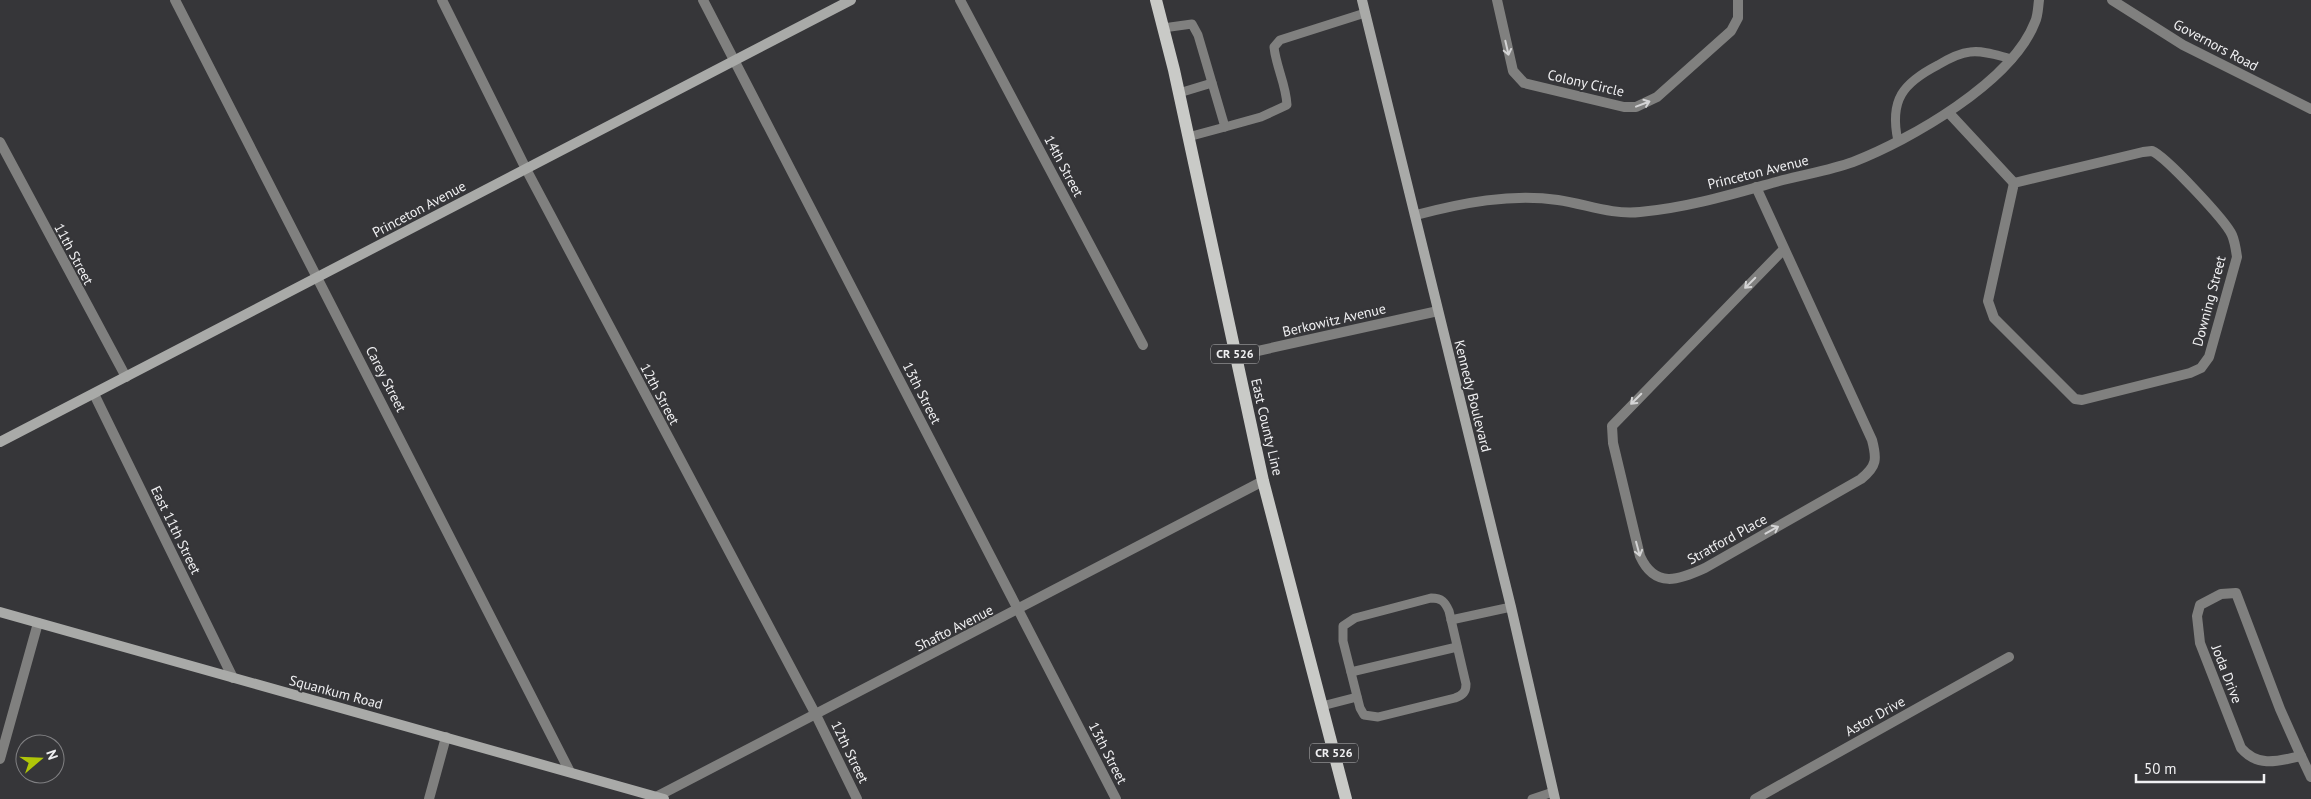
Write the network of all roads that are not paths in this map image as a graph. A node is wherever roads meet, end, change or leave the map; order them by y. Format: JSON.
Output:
{"nodes":[{"id":1,"x":175,"y":0,"type":"edge"},
{"id":2,"x":442,"y":0,"type":"edge"},
{"id":3,"x":703,"y":0,"type":"edge"},
{"id":4,"x":851,"y":0,"type":"edge"},
{"id":5,"x":960,"y":0,"type":"edge"},
{"id":6,"x":1156,"y":0,"type":"edge"},
{"id":7,"x":1362,"y":0,"type":"edge"},
{"id":8,"x":1497,"y":0,"type":"edge"},
{"id":9,"x":1738,"y":0,"type":"edge"},
{"id":10,"x":2039,"y":0,"type":"edge"},
{"id":11,"x":2116,"y":1,"type":"edge"},
{"id":12,"x":1365,"y":13,"type":"junction"},
{"id":13,"x":1163,"y":28,"type":"junction"},
{"id":14,"x":2012,"y":60,"type":"junction"},
{"id":15,"x":733,"y":61,"type":"junction"},
{"id":16,"x":1212,"y":83,"type":"junction"},
{"id":17,"x":1179,"y":93,"type":"junction"},
{"id":18,"x":2311,"y":109,"type":"edge"},
{"id":19,"x":1949,"y":112,"type":"junction"},
{"id":20,"x":1225,"y":126,"type":"junction"},
{"id":21,"x":1188,"y":137,"type":"junction"},
{"id":22,"x":1898,"y":141,"type":"junction"},
{"id":23,"x":0,"y":142,"type":"edge"},
{"id":24,"x":526,"y":169,"type":"junction"},
{"id":25,"x":2014,"y":183,"type":"junction"},
{"id":26,"x":1756,"y":187,"type":"junction"},
{"id":27,"x":1416,"y":215,"type":"junction"},
{"id":28,"x":1784,"y":249,"type":"junction"},
{"id":29,"x":318,"y":278,"type":"junction"},
{"id":30,"x":1438,"y":311,"type":"junction"},
{"id":31,"x":1143,"y":344,"type":"dead end"},
{"id":32,"x":1235,"y":356,"type":"junction"},
{"id":33,"x":126,"y":378,"type":"junction"},
{"id":34,"x":94,"y":394,"type":"junction"},
{"id":35,"x":0,"y":442,"type":"edge"},
{"id":36,"x":1263,"y":481,"type":"junction"},
{"id":37,"x":1511,"y":607,"type":"junction"},
{"id":38,"x":1019,"y":610,"type":"junction"},
{"id":39,"x":0,"y":612,"type":"edge"},
{"id":40,"x":1451,"y":620,"type":"junction"},
{"id":41,"x":38,"y":623,"type":"junction"},
{"id":42,"x":1457,"y":647,"type":"junction"},
{"id":43,"x":2009,"y":657,"type":"dead end"},
{"id":44,"x":1351,"y":672,"type":"junction"},
{"id":45,"x":233,"y":678,"type":"junction"},
{"id":46,"x":1357,"y":697,"type":"junction"},
{"id":47,"x":1322,"y":706,"type":"junction"},
{"id":48,"x":816,"y":715,"type":"junction"},
{"id":49,"x":446,"y":737,"type":"junction"},
{"id":50,"x":2302,"y":756,"type":"junction"},
{"id":51,"x":0,"y":759,"type":"edge"},
{"id":52,"x":570,"y":772,"type":"junction"},
{"id":53,"x":2311,"y":777,"type":"edge"},
{"id":54,"x":1554,"y":796,"type":"edge"},
{"id":55,"x":660,"y":798,"type":"edge"},
{"id":56,"x":428,"y":799,"type":"edge"},
{"id":57,"x":857,"y":799,"type":"edge"},
{"id":58,"x":1116,"y":799,"type":"edge"},
{"id":59,"x":1346,"y":799,"type":"edge"},
{"id":60,"x":1532,"y":799,"type":"edge"},
{"id":61,"x":1755,"y":799,"type":"edge"}],
"edges":[{"from":1,"to":29,"type":"street","name":"Carey Street"},
{"from":2,"to":24,"type":"street","name":"12th Street"},
{"from":3,"to":15,"type":"street","name":"13th Street"},
{"from":4,"to":15,"type":"street","name":"Princeton Avenue"},
{"from":5,"to":31,"type":"street","name":"14th Street"},
{"from":6,"to":13,"type":"main road","name":"East County Line","number":"CR 526"},
{"from":7,"to":12,"type":"street","name":"Kennedy Boulevard"},
{"from":8,"to":9,"type":"street","name":"Colony Circle","one_way":true},
{"from":10,"to":14,"type":"street","name":"Princeton Avenue"},
{"from":11,"to":18,"type":"street","name":"Governors Road"},
{"from":12,"to":20,"type":"lane"},
{"from":12,"to":27,"type":"street","name":"Kennedy Boulevard"},
{"from":13,"to":16,"type":"lane"},
{"from":13,"to":17,"type":"main road","name":"East County Line","number":"CR 526"},
{"from":14,"to":19,"type":"street","name":"Princeton Avenue"},
{"from":14,"to":22,"type":"lane"},
{"from":15,"to":24,"type":"street","name":"Princeton Avenue"},
{"from":15,"to":38,"type":"street","name":"13th Street"},
{"from":16,"to":17,"type":"lane"},
{"from":16,"to":20,"type":"lane"},
{"from":17,"to":21,"type":"main road","name":"East County Line","number":"CR 526"},
{"from":19,"to":22,"type":"street","name":"Princeton Avenue"},
{"from":19,"to":25,"type":"street"},
{"from":20,"to":21,"type":"lane"},
{"from":21,"to":32,"type":"main road","name":"East County Line","number":"CR 526"},
{"from":22,"to":26,"type":"street","name":"Princeton Avenue"},
{"from":23,"to":33,"type":"street","name":"11th Street"},
{"from":24,"to":29,"type":"street","name":"Princeton Avenue"},
{"from":24,"to":48,"type":"street","name":"12th Street"},
{"from":25,"to":25,"type":"street","name":"Downing Street"},
{"from":26,"to":27,"type":"street","name":"Princeton Avenue"},
{"from":26,"to":28,"type":"street","name":"Stratford Place"},
{"from":27,"to":30,"type":"street","name":"Kennedy Boulevard"},
{"from":28,"to":28,"type":"street","name":"Stratford Place","one_way":true},
{"from":29,"to":33,"type":"street","name":"Princeton Avenue"},
{"from":29,"to":52,"type":"street","name":"Carey Street"},
{"from":30,"to":32,"type":"street","name":"Berkowitz Avenue"},
{"from":30,"to":37,"type":"street","name":"Kennedy Boulevard"},
{"from":32,"to":36,"type":"main road","name":"East County Line","number":"CR 526"},
{"from":33,"to":34,"type":"street","name":"Princeton Avenue"},
{"from":34,"to":35,"type":"street","name":"Princeton Avenue"},
{"from":34,"to":45,"type":"street","name":"East 11th Street"},
{"from":36,"to":38,"type":"street","name":"Shafto Avenue"},
{"from":36,"to":47,"type":"main road","name":"East County Line","number":"CR 526"},
{"from":37,"to":40,"type":"lane"},
{"from":37,"to":54,"type":"street","name":"Kennedy Boulevard"},
{"from":38,"to":48,"type":"street","name":"Shafto Avenue"},
{"from":38,"to":58,"type":"street","name":"13th Street"},
{"from":39,"to":41,"type":"street","name":"Squankum Road"},
{"from":40,"to":42,"type":"lane"},
{"from":40,"to":44,"type":"lane"},
{"from":41,"to":45,"type":"street","name":"Squankum Road"},
{"from":41,"to":51,"type":"street"},
{"from":42,"to":44,"type":"lane"},
{"from":42,"to":46,"type":"lane"},
{"from":43,"to":61,"type":"street","name":"Astor Drive"},
{"from":44,"to":46,"type":"lane"},
{"from":45,"to":49,"type":"street","name":"Squankum Road"},
{"from":46,"to":47,"type":"lane"},
{"from":47,"to":59,"type":"main road","name":"East County Line","number":"CR 526"},
{"from":48,"to":55,"type":"street","name":"Shafto Avenue"},
{"from":48,"to":57,"type":"street","name":"12th Street"},
{"from":49,"to":52,"type":"street","name":"Squankum Road"},
{"from":49,"to":56,"type":"street"},
{"from":50,"to":50,"type":"street","name":"Joda Drive"},
{"from":50,"to":53,"type":"street","name":"Joda Drive"},
{"from":52,"to":55,"type":"street","name":"Squankum Road"},
{"from":54,"to":60,"type":"lane"}]}
